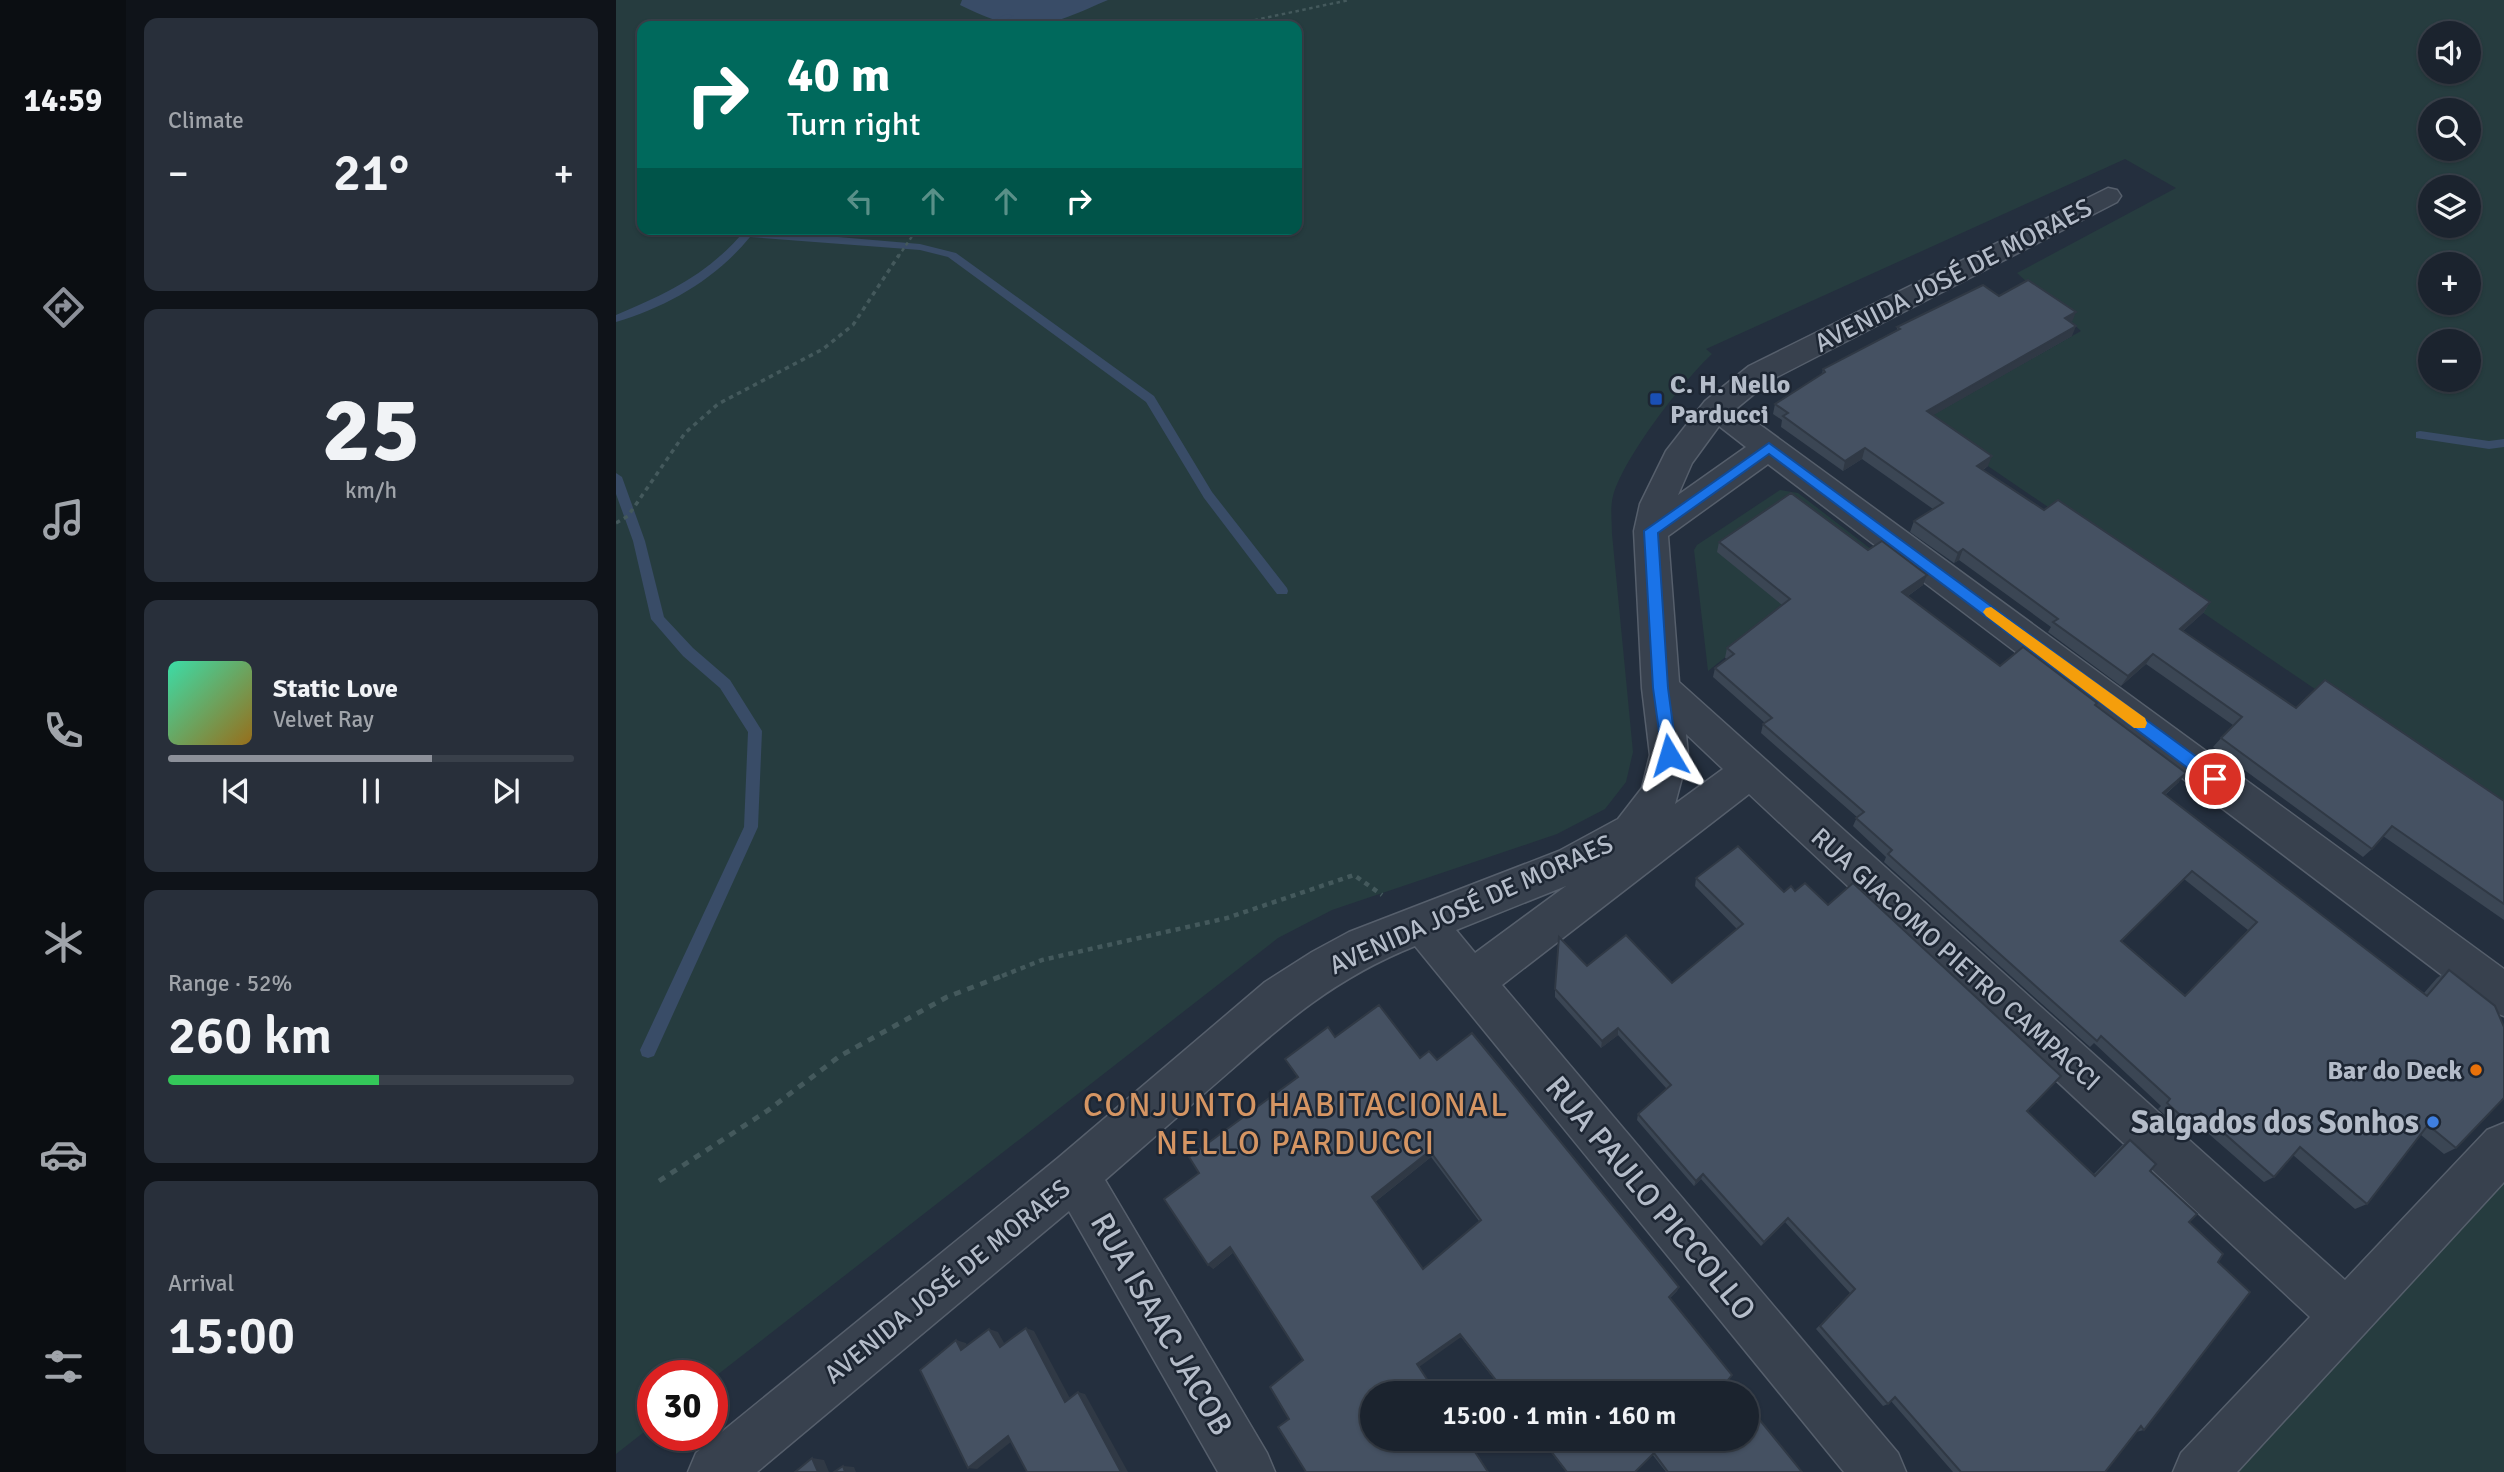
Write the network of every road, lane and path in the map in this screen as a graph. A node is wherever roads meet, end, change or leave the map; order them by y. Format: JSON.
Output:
{"nodes":[{"id":1,"x":1349,"y":0,"type":"edge"},
{"id":2,"x":1250,"y":21,"type":"edge"},
{"id":3,"x":2108,"y":196,"type":"dead end"},
{"id":4,"x":913,"y":235,"type":"edge"},
{"id":5,"x":1716,"y":408,"type":"junction"},
{"id":6,"x":1769,"y":447,"type":"junction"},
{"id":7,"x":616,"y":523,"type":"edge"},
{"id":8,"x":1651,"y":531,"type":"junction"},
{"id":9,"x":1661,"y":688,"type":"junction"},
{"id":10,"x":1751,"y":770,"type":"junction"},
{"id":11,"x":1423,"y":923,"type":"junction"},
{"id":12,"x":1472,"y":982,"type":"junction"},
{"id":13,"x":2504,"y":995,"type":"edge"},
{"id":14,"x":2504,"y":1147,"type":"edge"},
{"id":15,"x":1075,"y":1175,"type":"junction"},
{"id":16,"x":659,"y":1181,"type":"dead end"},
{"id":17,"x":2345,"y":1315,"type":"junction"},
{"id":18,"x":715,"y":1472,"type":"edge"},
{"id":19,"x":1248,"y":1472,"type":"edge"},
{"id":20,"x":1880,"y":1472,"type":"edge"},
{"id":21,"x":2200,"y":1472,"type":"edge"}],
"edges":[{"from":1,"to":2,"type":"path"},
{"from":3,"to":5,"type":"street","name":"AVENIDA JOSÉ DE MORAES"},
{"from":4,"to":7,"type":"path"},
{"from":5,"to":6,"type":"street"},
{"from":5,"to":8,"type":"street","name":"AVENIDA JOSÉ DE MORAES"},
{"from":6,"to":8,"type":"street"},
{"from":6,"to":13,"type":"street"},
{"from":8,"to":9,"type":"street","name":"AVENIDA JOSÉ DE MORAES"},
{"from":9,"to":10,"type":"street","name":"RUA GIACOMO PIETRO CAMPACCI"},
{"from":9,"to":11,"type":"street","name":"AVENIDA JOSÉ DE MORAES"},
{"from":10,"to":12,"type":"street"},
{"from":10,"to":17,"type":"street","name":"RUA GIACOMO PIETRO CAMPACCI"},
{"from":11,"to":12,"type":"street","name":"RUA PAULO PICCOLLO"},
{"from":11,"to":15,"type":"street","name":"AVENIDA JOSÉ DE MORAES"},
{"from":11,"to":16,"type":"path"},
{"from":12,"to":20,"type":"street","name":"RUA PAULO PICCOLLO"},
{"from":14,"to":17,"type":"street"},
{"from":15,"to":18,"type":"street","name":"AVENIDA JOSÉ DE MORAES"},
{"from":15,"to":19,"type":"street","name":"RUA ISAAC JACOB"},
{"from":17,"to":21,"type":"street"}]}
